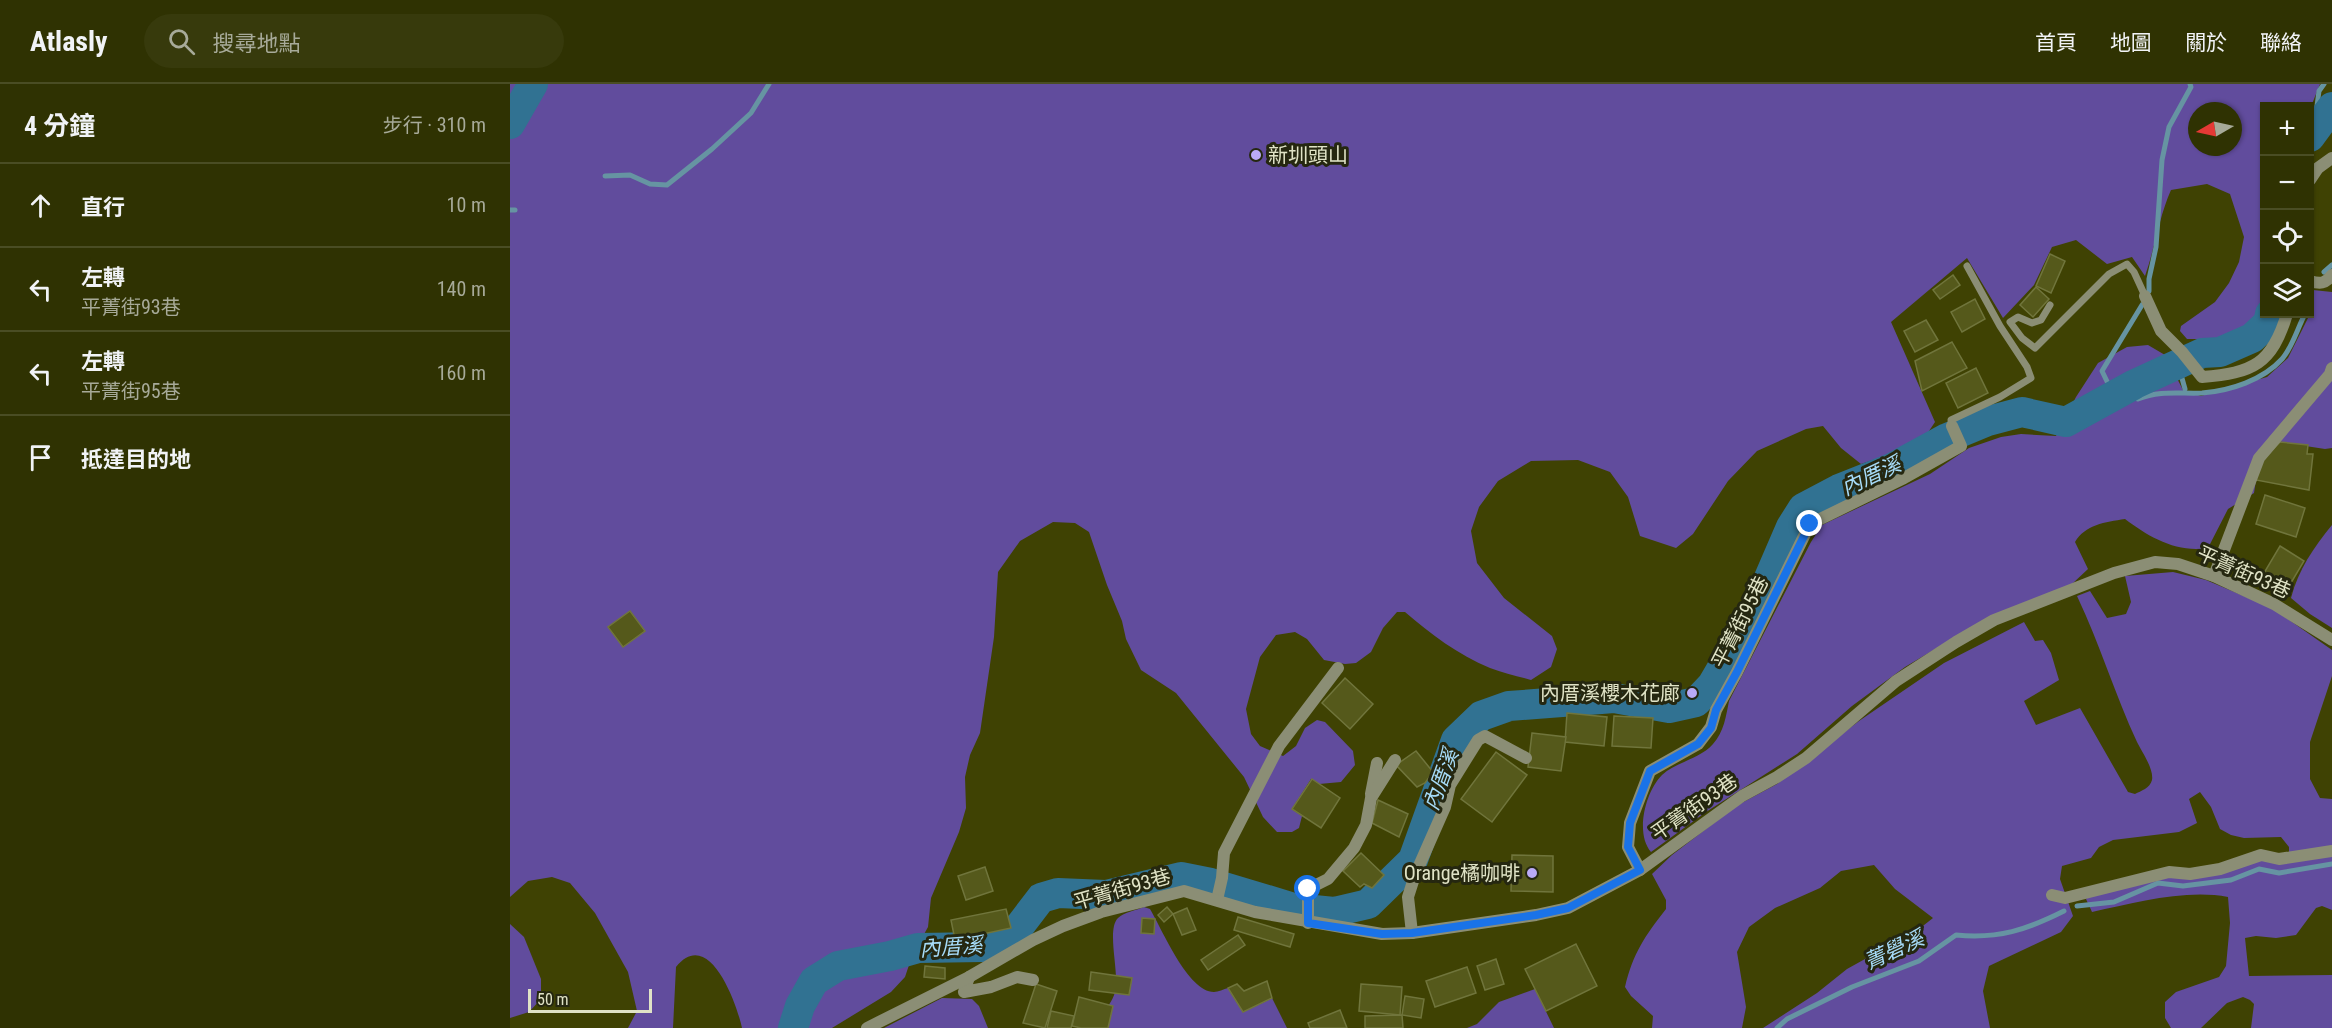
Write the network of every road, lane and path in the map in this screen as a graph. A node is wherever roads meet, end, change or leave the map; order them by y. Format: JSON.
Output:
{"nodes":[{"id":1,"x":2332,"y":158,"type":"edge"},
{"id":2,"x":2314,"y":174,"type":"edge"},
{"id":3,"x":1967,"y":266,"type":"dead end"},
{"id":4,"x":2332,"y":275,"type":"edge"},
{"id":5,"x":2314,"y":282,"type":"edge"},
{"id":6,"x":2145,"y":296,"type":"joint"},
{"id":7,"x":2050,"y":305,"type":"dead end"},
{"id":8,"x":2286,"y":318,"type":"edge"},
{"id":9,"x":2332,"y":368,"type":"edge"},
{"id":10,"x":1952,"y":426,"type":"joint"},
{"id":11,"x":2214,"y":576,"type":"junction"},
{"id":12,"x":2332,"y":639,"type":"edge"},
{"id":13,"x":1338,"y":668,"type":"dead end"},
{"id":14,"x":1526,"y":758,"type":"dead end"},
{"id":15,"x":1395,"y":760,"type":"dead end"},
{"id":16,"x":1377,"y":762,"type":"dead end"},
{"id":17,"x":1371,"y":798,"type":"junction"},
{"id":18,"x":2332,"y":850,"type":"edge"},
{"id":19,"x":1640,"y":870,"type":"junction"},
{"id":20,"x":2052,"y":895,"type":"dead end"},
{"id":21,"x":1216,"y":900,"type":"junction"},
{"id":22,"x":1308,"y":923,"type":"junction"},
{"id":23,"x":1412,"y":933,"type":"junction"},
{"id":24,"x":969,"y":977,"type":"junction"},
{"id":25,"x":1033,"y":980,"type":"dead end"},
{"id":26,"x":867,"y":1028,"type":"edge"}],
"edges":[{"from":1,"to":2,"type":"street"},
{"from":3,"to":10,"type":"lane"},
{"from":4,"to":5,"type":"street"},
{"from":6,"to":7,"type":"lane"},
{"from":6,"to":8,"type":"street"},
{"from":9,"to":11,"type":"street"},
{"from":10,"to":19,"type":"street","name":"平菁街95巷"},
{"from":11,"to":12,"type":"street","name":"平菁街93巷"},
{"from":11,"to":19,"type":"street","name":"平菁街93巷"},
{"from":13,"to":21,"type":"street"},
{"from":14,"to":23,"type":"street"},
{"from":15,"to":17,"type":"street"},
{"from":16,"to":17,"type":"street"},
{"from":17,"to":22,"type":"street"},
{"from":18,"to":20,"type":"street"},
{"from":19,"to":23,"type":"street","name":"平菁街93巷"},
{"from":21,"to":22,"type":"street","name":"平菁街93巷"},
{"from":21,"to":24,"type":"street","name":"平菁街93巷"},
{"from":22,"to":23,"type":"street","name":"平菁街93巷"},
{"from":24,"to":25,"type":"street"},
{"from":24,"to":26,"type":"street","name":"平菁街93巷"}]}
